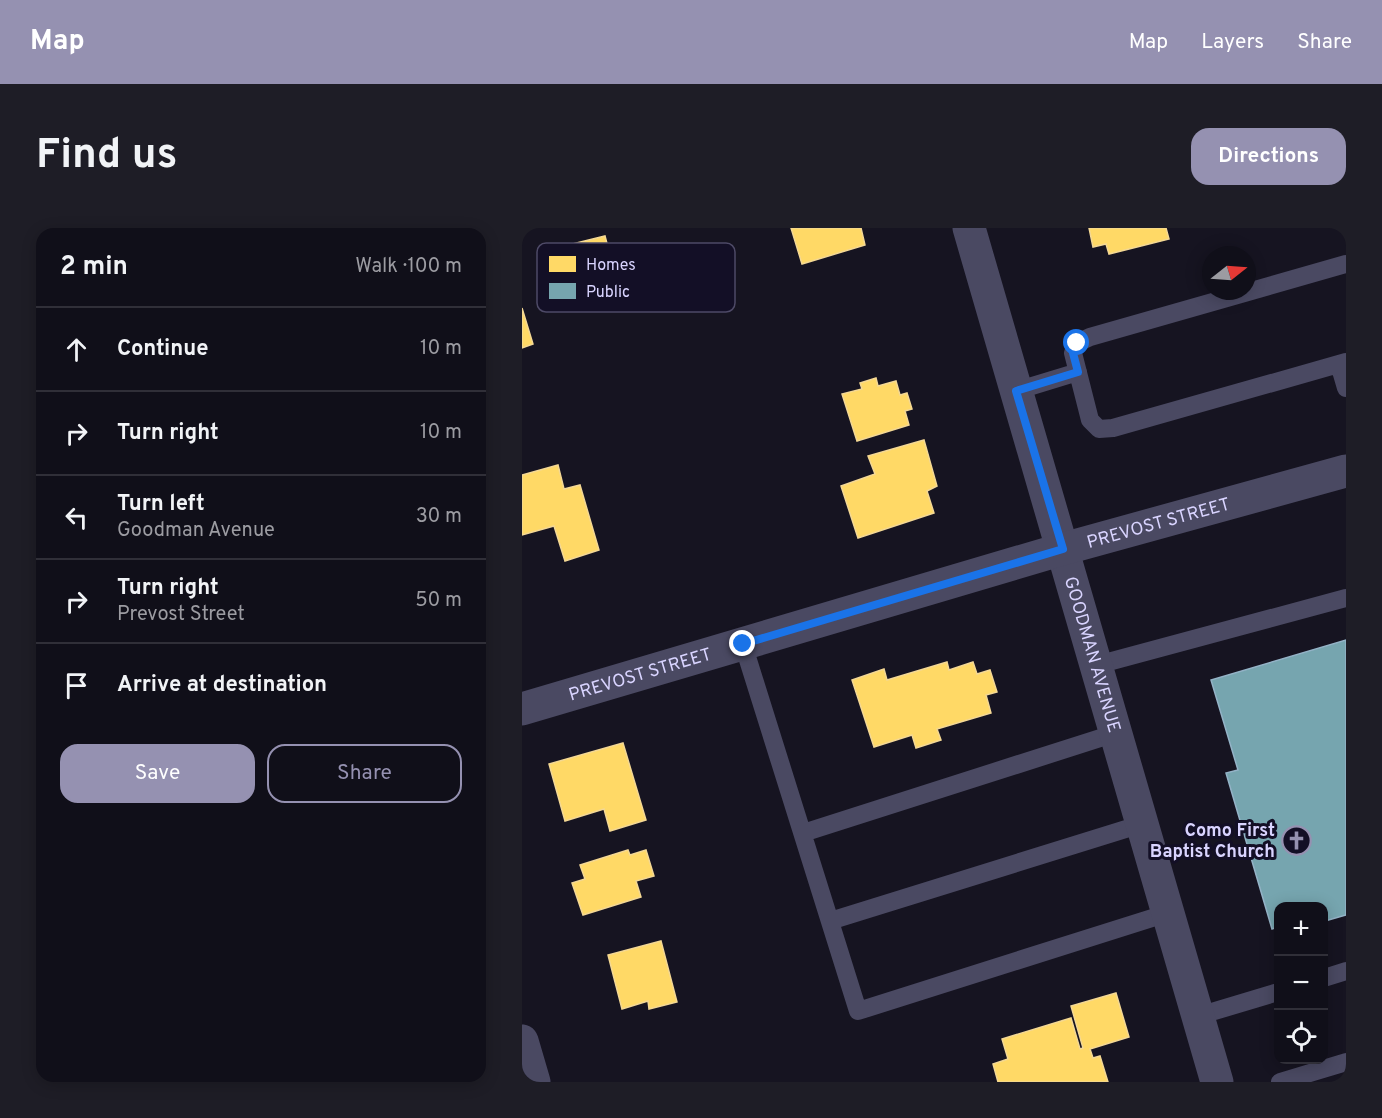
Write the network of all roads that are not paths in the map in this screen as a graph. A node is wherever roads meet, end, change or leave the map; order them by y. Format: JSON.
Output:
{"nodes":[{"id":1,"x":969,"y":228,"type":"edge"},
{"id":2,"x":1346,"y":264,"type":"edge"},
{"id":3,"x":1342,"y":363,"type":"edge"},
{"id":4,"x":1078,"y":372,"type":"junction"},
{"id":5,"x":1346,"y":388,"type":"edge"},
{"id":6,"x":1016,"y":391,"type":"junction"},
{"id":7,"x":1346,"y":471,"type":"edge"},
{"id":8,"x":1063,"y":549,"type":"junction"},
{"id":9,"x":1346,"y":598,"type":"edge"},
{"id":10,"x":743,"y":644,"type":"junction"},
{"id":11,"x":1097,"y":664,"type":"junction"},
{"id":12,"x":522,"y":709,"type":"edge"},
{"id":13,"x":1116,"y":733,"type":"junction"},
{"id":14,"x":1143,"y":825,"type":"junction"},
{"id":15,"x":803,"y":834,"type":"junction"},
{"id":16,"x":1168,"y":913,"type":"junction"},
{"id":17,"x":830,"y":921,"type":"junction"},
{"id":18,"x":1346,"y":971,"type":"edge"},
{"id":19,"x":1328,"y":976,"type":"edge"},
{"id":20,"x":1274,"y":993,"type":"edge"},
{"id":21,"x":1198,"y":1016,"type":"junction"},
{"id":22,"x":522,"y":1041,"type":"edge"},
{"id":23,"x":1346,"y":1062,"type":"edge"},
{"id":24,"x":534,"y":1082,"type":"edge"},
{"id":25,"x":1217,"y":1082,"type":"edge"},
{"id":26,"x":1280,"y":1082,"type":"edge"}],
"edges":[{"from":1,"to":6,"type":"street","name":"GOODMAN AVENUE"},
{"from":2,"to":4,"type":"lane"},
{"from":3,"to":4,"type":"lane"},
{"from":3,"to":5,"type":"lane"},
{"from":4,"to":6,"type":"lane"},
{"from":6,"to":8,"type":"street","name":"GOODMAN AVENUE"},
{"from":7,"to":8,"type":"street","name":"PREVOST STREET"},
{"from":8,"to":10,"type":"street","name":"PREVOST STREET"},
{"from":8,"to":11,"type":"street","name":"GOODMAN AVENUE"},
{"from":9,"to":11,"type":"lane"},
{"from":10,"to":12,"type":"street","name":"PREVOST STREET"},
{"from":10,"to":15,"type":"lane"},
{"from":11,"to":13,"type":"street","name":"GOODMAN AVENUE"},
{"from":13,"to":14,"type":"street","name":"GOODMAN AVENUE"},
{"from":13,"to":15,"type":"lane"},
{"from":14,"to":16,"type":"street","name":"GOODMAN AVENUE"},
{"from":14,"to":17,"type":"lane"},
{"from":15,"to":17,"type":"lane"},
{"from":16,"to":17,"type":"lane"},
{"from":16,"to":21,"type":"street","name":"GOODMAN AVENUE"},
{"from":18,"to":19,"type":"lane"},
{"from":20,"to":21,"type":"lane"},
{"from":21,"to":25,"type":"street","name":"GOODMAN AVENUE"},
{"from":22,"to":24,"type":"street"},
{"from":23,"to":26,"type":"lane"}]}
